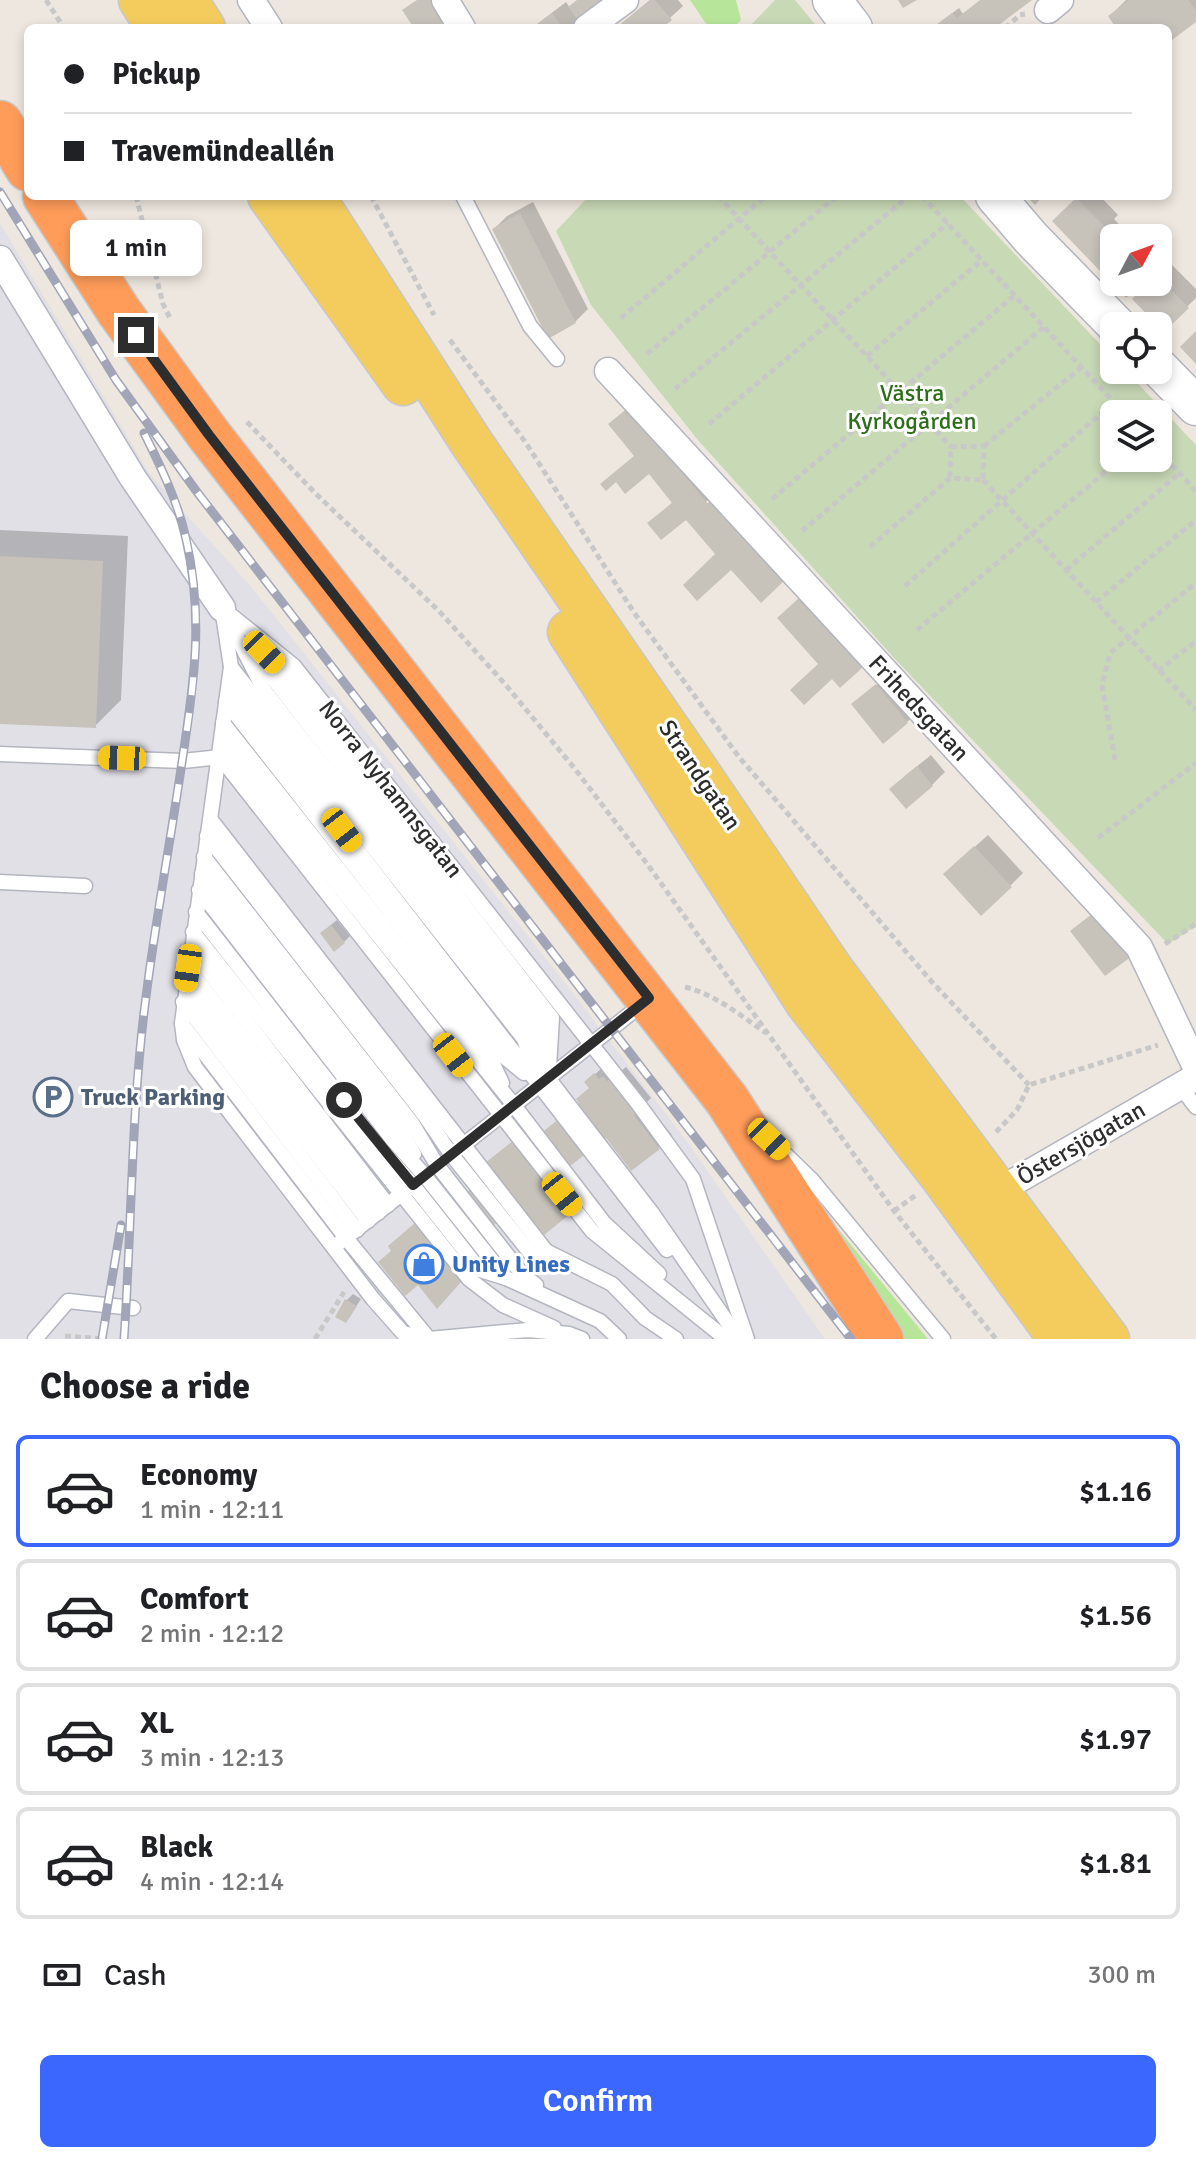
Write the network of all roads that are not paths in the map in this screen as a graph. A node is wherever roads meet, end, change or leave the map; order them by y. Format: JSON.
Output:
{"nodes":[{"id":1,"x":140,"y":0,"type":"edge"},
{"id":2,"x":186,"y":0,"type":"edge"},
{"id":3,"x":251,"y":0,"type":"edge"},
{"id":4,"x":445,"y":0,"type":"edge"},
{"id":5,"x":625,"y":0,"type":"edge"},
{"id":6,"x":832,"y":0,"type":"edge"},
{"id":7,"x":155,"y":24,"type":"edge"},
{"id":8,"x":201,"y":24,"type":"edge"},
{"id":9,"x":266,"y":24,"type":"edge"},
{"id":10,"x":460,"y":24,"type":"edge"},
{"id":11,"x":592,"y":24,"type":"edge"},
{"id":12,"x":850,"y":24,"type":"edge"},
{"id":13,"x":0,"y":123,"type":"edge"},
{"id":14,"x":24,"y":162,"type":"edge"},
{"id":15,"x":48,"y":200,"type":"edge"},
{"id":16,"x":272,"y":200,"type":"edge"},
{"id":17,"x":316,"y":200,"type":"edge"},
{"id":18,"x":465,"y":200,"type":"edge"},
{"id":19,"x":998,"y":200,"type":"edge"},
{"id":20,"x":0,"y":259,"type":"edge"},
{"id":21,"x":1103,"y":312,"type":"edge"},
{"id":22,"x":557,"y":359,"type":"dead end"},
{"id":23,"x":608,"y":371,"type":"dead end"},
{"id":24,"x":1172,"y":381,"type":"edge"},
{"id":25,"x":1196,"y":406,"type":"edge"},
{"id":26,"x":222,"y":608,"type":"junction"},
{"id":27,"x":231,"y":667,"type":"junction"},
{"id":28,"x":229,"y":684,"type":"junction"},
{"id":29,"x":226,"y":702,"type":"junction"},
{"id":30,"x":223,"y":723,"type":"junction"},
{"id":31,"x":222,"y":740,"type":"junction"},
{"id":32,"x":0,"y":754,"type":"edge"},
{"id":33,"x":220,"y":757,"type":"junction"},
{"id":34,"x":211,"y":820,"type":"junction"},
{"id":35,"x":207,"y":836,"type":"junction"},
{"id":36,"x":204,"y":857,"type":"junction"},
{"id":37,"x":202,"y":874,"type":"junction"},
{"id":38,"x":0,"y":882,"type":"edge"},
{"id":39,"x":85,"y":886,"type":"dead end"},
{"id":40,"x":199,"y":890,"type":"junction"},
{"id":41,"x":196,"y":912,"type":"junction"},
{"id":42,"x":193,"y":932,"type":"junction"},
{"id":43,"x":191,"y":949,"type":"junction"},
{"id":44,"x":188,"y":968,"type":"junction"},
{"id":45,"x":186,"y":985,"type":"junction"},
{"id":46,"x":649,"y":998,"type":"junction"},
{"id":47,"x":183,"y":1002,"type":"junction"},
{"id":48,"x":182,"y":1023,"type":"junction"},
{"id":49,"x":592,"y":1045,"type":"junction"},
{"id":50,"x":513,"y":1048,"type":"junction"},
{"id":51,"x":1191,"y":1076,"type":"edge"},
{"id":52,"x":544,"y":1082,"type":"junction"},
{"id":53,"x":727,"y":1100,"type":"junction"},
{"id":54,"x":513,"y":1104,"type":"junction"},
{"id":55,"x":1196,"y":1107,"type":"edge"},
{"id":56,"x":500,"y":1115,"type":"junction"},
{"id":57,"x":457,"y":1150,"type":"junction"},
{"id":58,"x":375,"y":1153,"type":"junction"},
{"id":59,"x":437,"y":1165,"type":"junction"},
{"id":60,"x":414,"y":1185,"type":"junction"},
{"id":61,"x":982,"y":1200,"type":"junction"},
{"id":62,"x":362,"y":1226,"type":"junction"},
{"id":63,"x":555,"y":1300,"type":"junction"},
{"id":64,"x":133,"y":1308,"type":"dead end"},
{"id":65,"x":576,"y":1337,"type":"edge"},
{"id":66,"x":35,"y":1339,"type":"edge"},
{"id":67,"x":429,"y":1339,"type":"edge"},
{"id":68,"x":619,"y":1339,"type":"edge"},
{"id":69,"x":676,"y":1339,"type":"edge"},
{"id":70,"x":728,"y":1339,"type":"edge"},
{"id":71,"x":738,"y":1339,"type":"edge"},
{"id":72,"x":747,"y":1339,"type":"edge"},
{"id":73,"x":881,"y":1339,"type":"edge"},
{"id":74,"x":943,"y":1339,"type":"edge"},
{"id":75,"x":1060,"y":1339,"type":"edge"},
{"id":76,"x":1108,"y":1339,"type":"edge"}],
"edges":[{"from":1,"to":7,"type":"main road"},
{"from":2,"to":8,"type":"main road"},
{"from":3,"to":9,"type":"street"},
{"from":4,"to":10,"type":"street"},
{"from":5,"to":11,"type":"street"},
{"from":6,"to":12,"type":"street"},
{"from":13,"to":14,"type":"highway"},
{"from":15,"to":46,"type":"highway"},
{"from":16,"to":61,"type":"main road","name":"Strandgatan"},
{"from":17,"to":61,"type":"main road","name":"Strandgatan"},
{"from":18,"to":22,"type":"lane"},
{"from":19,"to":21,"type":"street"},
{"from":20,"to":26,"type":"street","name":"Norra Nyhamnsgatan"},
{"from":23,"to":51,"type":"street","name":"Frihedsgatan"},
{"from":24,"to":25,"type":"street"},
{"from":26,"to":27,"type":"lane"},
{"from":26,"to":49,"type":"lane","name":"Norra Nyhamnsgatan"},
{"from":26,"to":50,"type":"lane"},
{"from":26,"to":50,"type":"lane"},
{"from":27,"to":28,"type":"lane"},
{"from":27,"to":50,"type":"lane"},
{"from":28,"to":29,"type":"lane"},
{"from":28,"to":50,"type":"lane"},
{"from":29,"to":30,"type":"lane"},
{"from":29,"to":50,"type":"lane"},
{"from":30,"to":31,"type":"lane"},
{"from":30,"to":50,"type":"lane"},
{"from":31,"to":33,"type":"lane"},
{"from":31,"to":50,"type":"lane"},
{"from":32,"to":33,"type":"lane"},
{"from":33,"to":34,"type":"lane"},
{"from":33,"to":50,"type":"lane"},
{"from":34,"to":35,"type":"lane"},
{"from":34,"to":58,"type":"lane"},
{"from":35,"to":36,"type":"lane"},
{"from":35,"to":58,"type":"lane"},
{"from":36,"to":37,"type":"lane"},
{"from":36,"to":58,"type":"lane"},
{"from":37,"to":40,"type":"lane"},
{"from":37,"to":58,"type":"lane"},
{"from":38,"to":39,"type":"lane"},
{"from":40,"to":41,"type":"lane"},
{"from":40,"to":58,"type":"lane"},
{"from":41,"to":42,"type":"lane"},
{"from":41,"to":58,"type":"lane"},
{"from":42,"to":43,"type":"lane"},
{"from":42,"to":58,"type":"lane"},
{"from":43,"to":44,"type":"lane"},
{"from":43,"to":58,"type":"lane"},
{"from":44,"to":45,"type":"lane"},
{"from":44,"to":58,"type":"lane"},
{"from":45,"to":47,"type":"lane"},
{"from":45,"to":58,"type":"lane"},
{"from":46,"to":49,"type":"lane"},
{"from":46,"to":53,"type":"highway"},
{"from":47,"to":48,"type":"lane"},
{"from":47,"to":58,"type":"lane"},
{"from":48,"to":58,"type":"lane"},
{"from":48,"to":62,"type":"lane"},
{"from":49,"to":52,"type":"lane"},
{"from":49,"to":72,"type":"lane","name":"Norra Nyhamnsgatan"},
{"from":50,"to":52,"type":"lane"},
{"from":50,"to":52,"type":"lane"},
{"from":50,"to":52,"type":"lane"},
{"from":50,"to":54,"type":"lane"},
{"from":50,"to":56,"type":"lane"},
{"from":51,"to":55,"type":"lane"},
{"from":51,"to":61,"type":"street","name":"Östersjögatan"},
{"from":52,"to":54,"type":"lane"},
{"from":52,"to":71,"type":"lane"},
{"from":53,"to":73,"type":"highway"},
{"from":53,"to":74,"type":"lane"},
{"from":54,"to":56,"type":"lane"},
{"from":54,"to":70,"type":"lane"},
{"from":56,"to":57,"type":"lane"},
{"from":56,"to":70,"type":"lane"},
{"from":57,"to":58,"type":"lane"},
{"from":57,"to":59,"type":"lane"},
{"from":57,"to":69,"type":"lane"},
{"from":58,"to":59,"type":"lane"},
{"from":58,"to":60,"type":"lane"},
{"from":58,"to":60,"type":"lane"},
{"from":58,"to":62,"type":"lane"},
{"from":58,"to":62,"type":"lane"},
{"from":58,"to":62,"type":"lane"},
{"from":59,"to":60,"type":"lane"},
{"from":59,"to":63,"type":"lane"},
{"from":60,"to":62,"type":"lane"},
{"from":60,"to":63,"type":"lane"},
{"from":60,"to":65,"type":"lane"},
{"from":61,"to":75,"type":"main road","name":"Strandgatan"},
{"from":61,"to":76,"type":"main road","name":"Strandgatan"},
{"from":62,"to":67,"type":"lane"},
{"from":62,"to":67,"type":"lane"},
{"from":63,"to":68,"type":"lane"},
{"from":64,"to":66,"type":"lane"},
{"from":65,"to":67,"type":"lane"}]}
